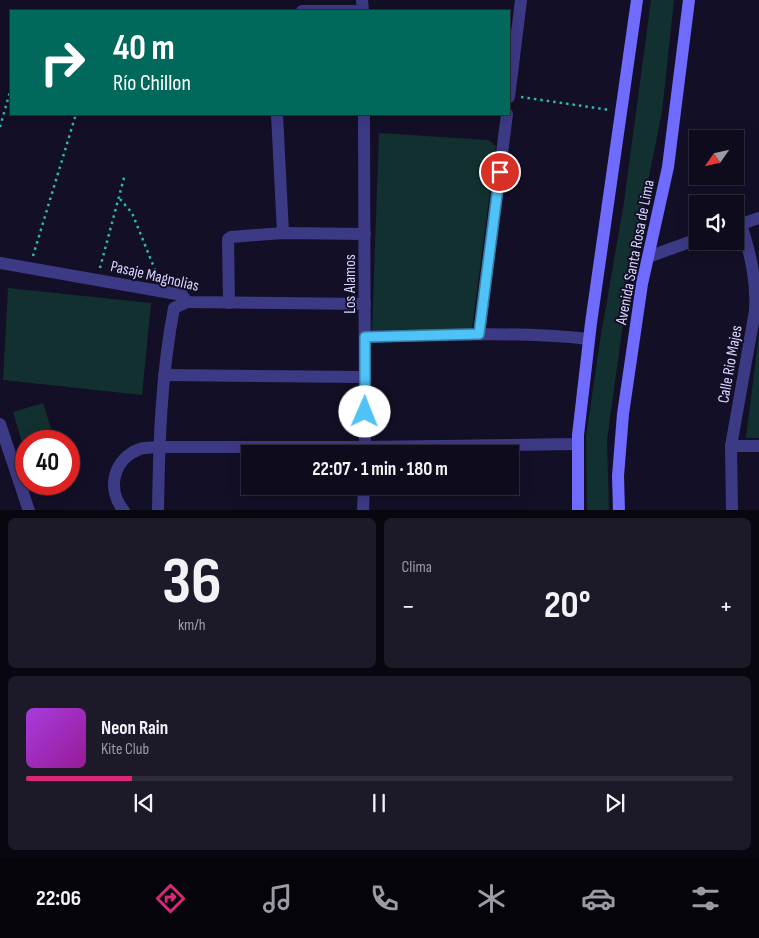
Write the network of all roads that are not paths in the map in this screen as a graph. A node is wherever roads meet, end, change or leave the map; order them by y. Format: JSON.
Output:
{"nodes":[{"id":1,"x":521,"y":0,"type":"edge"},
{"id":2,"x":637,"y":0,"type":"edge"},
{"id":3,"x":689,"y":0,"type":"edge"},
{"id":4,"x":510,"y":88,"type":"edge"},
{"id":5,"x":277,"y":115,"type":"edge"},
{"id":6,"x":364,"y":115,"type":"edge"},
{"id":7,"x":507,"y":115,"type":"edge"},
{"id":8,"x":759,"y":218,"type":"edge"},
{"id":9,"x":744,"y":223,"type":"edge"},
{"id":10,"x":283,"y":233,"type":"junction"},
{"id":11,"x":365,"y":234,"type":"junction"},
{"id":12,"x":744,"y":239,"type":"edge"},
{"id":13,"x":689,"y":242,"type":"edge"},
{"id":14,"x":648,"y":257,"type":"junction"},
{"id":15,"x":0,"y":263,"type":"edge"},
{"id":16,"x":187,"y":302,"type":"junction"},
{"id":17,"x":229,"y":303,"type":"junction"},
{"id":18,"x":365,"y":304,"type":"junction"},
{"id":19,"x":757,"y":311,"type":"edge"},
{"id":20,"x":479,"y":334,"type":"junction"},
{"id":21,"x":365,"y":337,"type":"junction"},
{"id":22,"x":589,"y":339,"type":"junction"},
{"id":23,"x":164,"y":375,"type":"junction"},
{"id":24,"x":365,"y":377,"type":"junction"},
{"id":25,"x":0,"y":424,"type":"edge"},
{"id":26,"x":577,"y":444,"type":"junction"},
{"id":27,"x":365,"y":445,"type":"edge"},
{"id":28,"x":519,"y":446,"type":"edge"},
{"id":29,"x":731,"y":446,"type":"junction"},
{"id":30,"x":759,"y":446,"type":"edge"},
{"id":31,"x":159,"y":447,"type":"junction"},
{"id":32,"x":241,"y":448,"type":"edge"},
{"id":33,"x":364,"y":495,"type":"edge"},
{"id":34,"x":29,"y":510,"type":"edge"},
{"id":35,"x":124,"y":510,"type":"edge"},
{"id":36,"x":158,"y":510,"type":"edge"},
{"id":37,"x":363,"y":510,"type":"edge"},
{"id":38,"x":578,"y":510,"type":"edge"},
{"id":39,"x":619,"y":510,"type":"edge"},
{"id":40,"x":732,"y":510,"type":"edge"}],
"edges":[{"from":1,"to":4,"type":"street"},
{"from":2,"to":22,"type":"main road","name":"Avenida Santa Rosa de Lima"},
{"from":3,"to":14,"type":"main road","name":"Avenida Santa Rosa de Lima"},
{"from":5,"to":10,"type":"street"},
{"from":6,"to":11,"type":"street","name":"Los Alamos"},
{"from":7,"to":20,"type":"street"},
{"from":8,"to":9,"type":"street"},
{"from":10,"to":11,"type":"street"},
{"from":10,"to":17,"type":"street"},
{"from":11,"to":18,"type":"street","name":"Los Alamos"},
{"from":12,"to":19,"type":"street","name":"Calle Rio Majes"},
{"from":13,"to":14,"type":"street"},
{"from":14,"to":39,"type":"main road","name":"Avenida Santa Rosa de Lima"},
{"from":15,"to":16,"type":"street","name":"Pasaje Magnolias"},
{"from":16,"to":17,"type":"street","name":"Pasaje Magnolias"},
{"from":16,"to":23,"type":"street"},
{"from":17,"to":18,"type":"street","name":"Pasaje Magnolias"},
{"from":18,"to":21,"type":"street","name":"Los Alamos"},
{"from":19,"to":29,"type":"street","name":"Calle Rio Majes"},
{"from":20,"to":21,"type":"street"},
{"from":20,"to":22,"type":"street"},
{"from":21,"to":24,"type":"street","name":"Los Alamos"},
{"from":22,"to":26,"type":"main road","name":"Avenida Santa Rosa de Lima"},
{"from":23,"to":24,"type":"street"},
{"from":23,"to":31,"type":"street"},
{"from":24,"to":27,"type":"street","name":"Los Alamos"},
{"from":25,"to":34,"type":"street"},
{"from":26,"to":28,"type":"street"},
{"from":26,"to":38,"type":"main road","name":"Avenida Santa Rosa de Lima"},
{"from":29,"to":30,"type":"street"},
{"from":29,"to":40,"type":"street","name":"Calle Rio Majes"},
{"from":31,"to":32,"type":"street"},
{"from":31,"to":35,"type":"street"},
{"from":31,"to":36,"type":"street"},
{"from":33,"to":37,"type":"street"}]}
